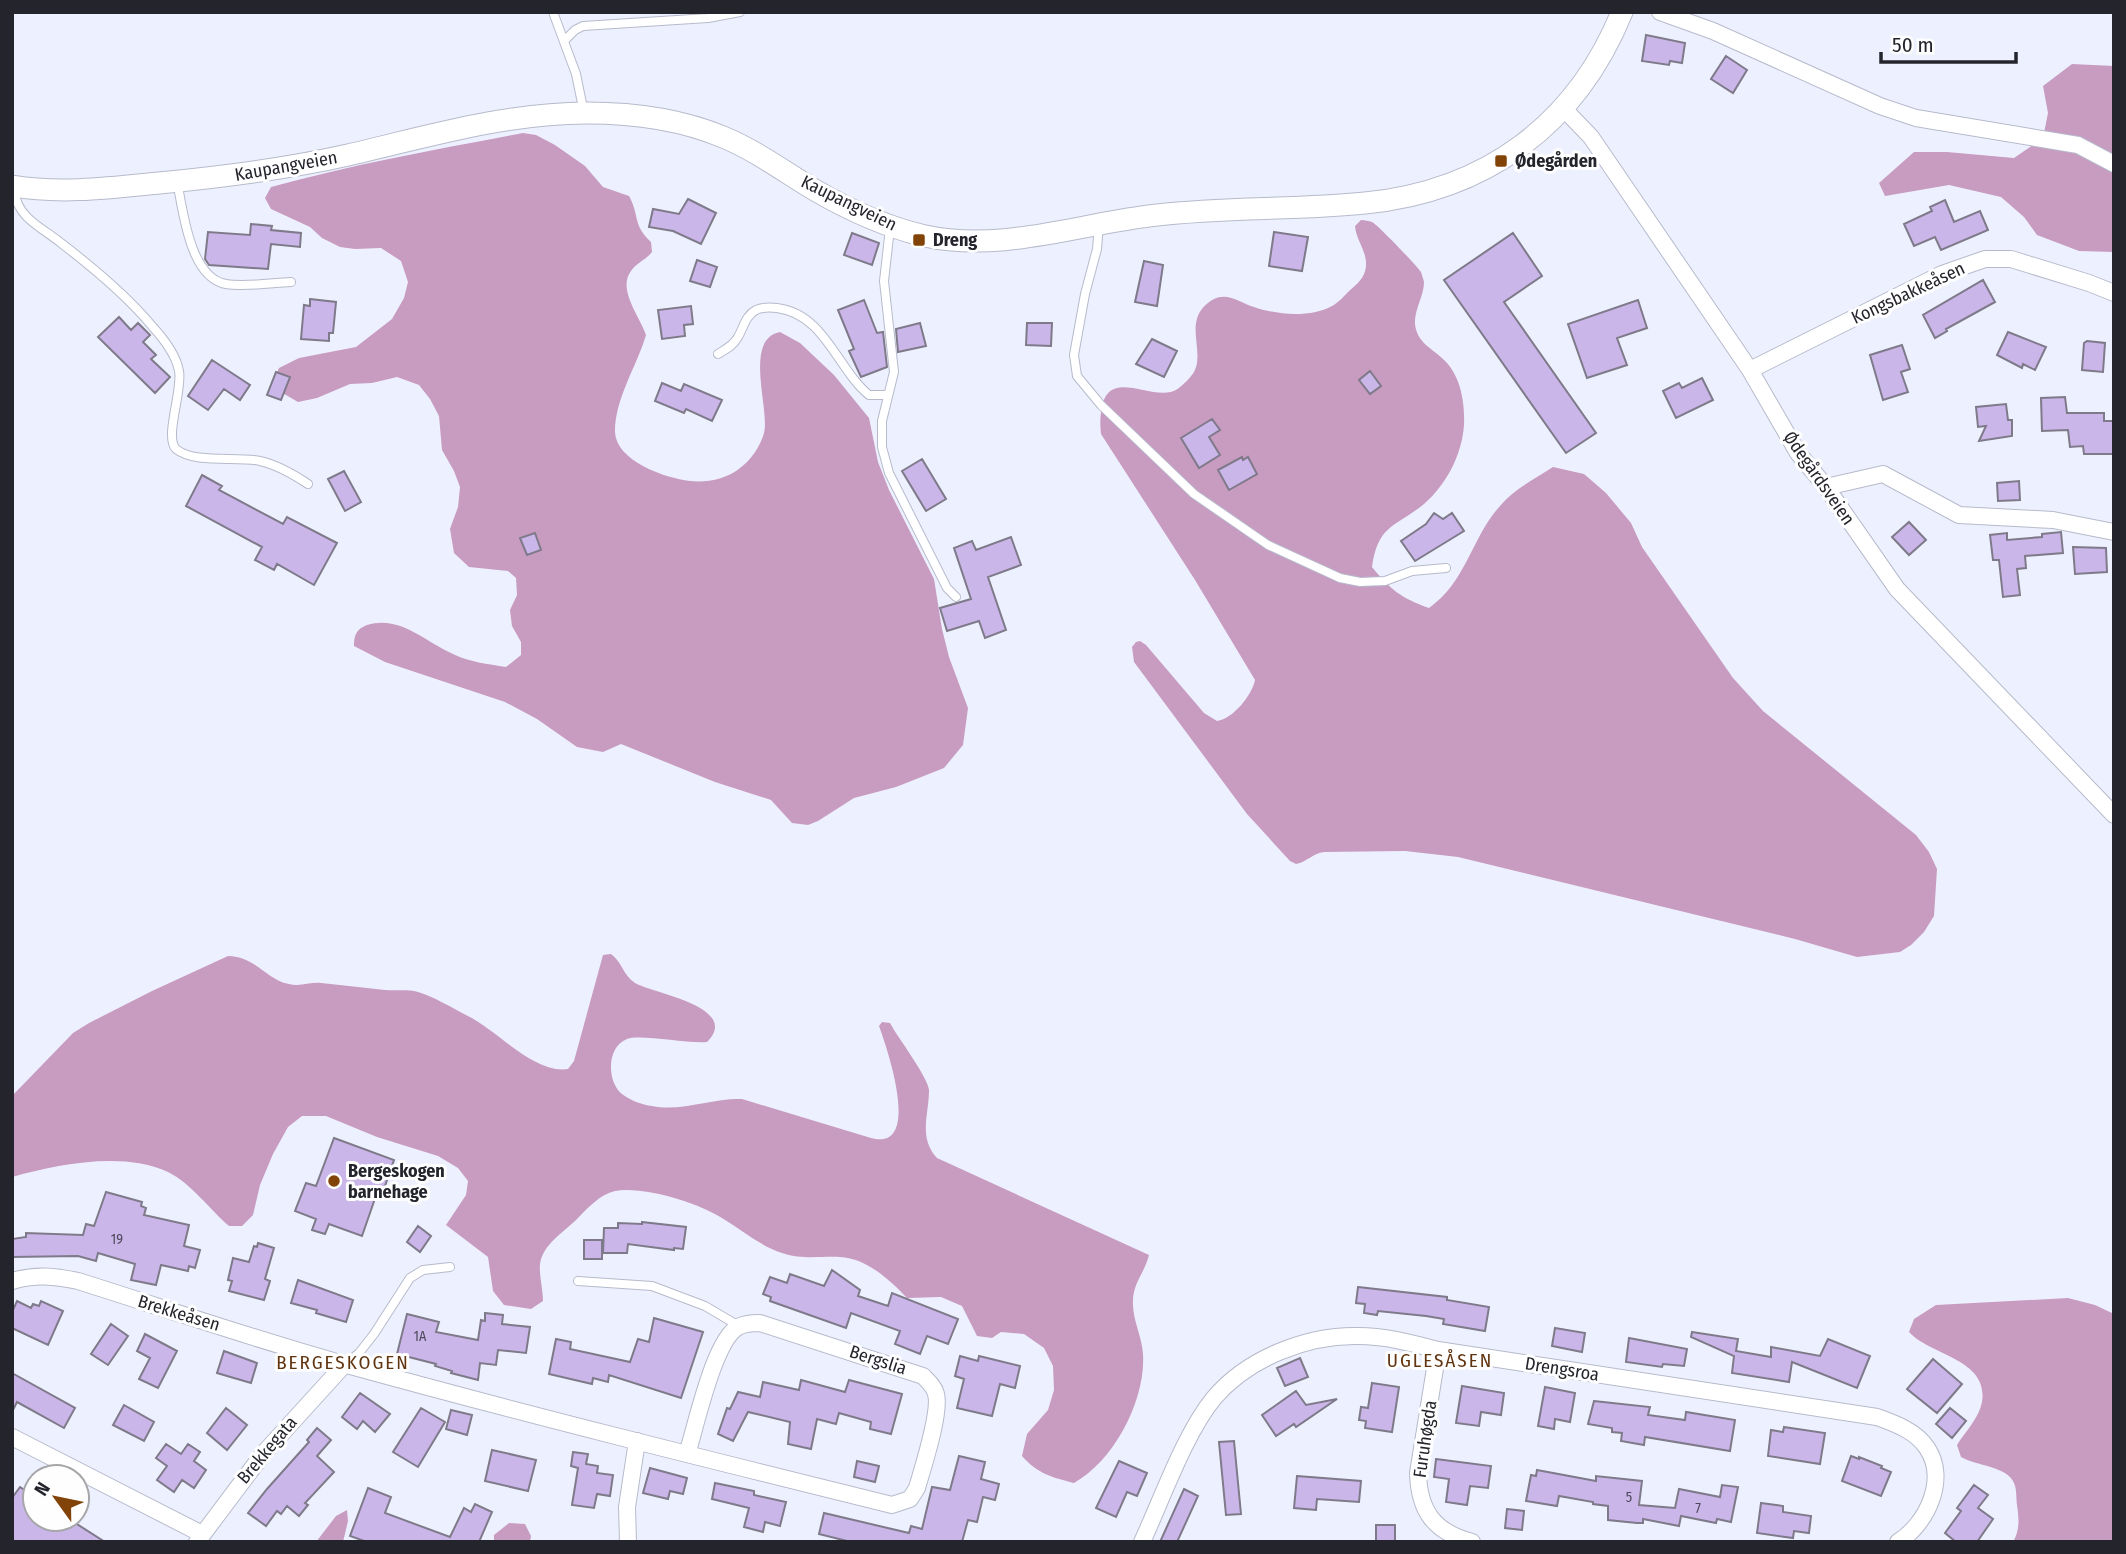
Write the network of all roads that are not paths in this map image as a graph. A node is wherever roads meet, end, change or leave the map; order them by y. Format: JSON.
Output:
{"nodes":[{"id":1,"x":553,"y":12,"type":"edge"},
{"id":2,"x":740,"y":12,"type":"edge"},
{"id":3,"x":1622,"y":12,"type":"edge"},
{"id":4,"x":1660,"y":12,"type":"edge"},
{"id":5,"x":564,"y":41,"type":"junction"},
{"id":6,"x":1564,"y":109,"type":"junction"},
{"id":7,"x":584,"y":113,"type":"junction"},
{"id":8,"x":2114,"y":164,"type":"edge"},
{"id":9,"x":177,"y":181,"type":"junction"},
{"id":10,"x":13,"y":186,"type":"edge"},
{"id":11,"x":1099,"y":222,"type":"junction"},
{"id":12,"x":891,"y":225,"type":"junction"},
{"id":13,"x":291,"y":282,"type":"dead end"},
{"id":14,"x":2114,"y":293,"type":"edge"},
{"id":15,"x":718,"y":354,"type":"dead end"},
{"id":16,"x":1750,"y":370,"type":"junction"},
{"id":17,"x":888,"y":395,"type":"junction"},
{"id":18,"x":308,"y":484,"type":"dead end"},
{"id":19,"x":1826,"y":487,"type":"junction"},
{"id":20,"x":2114,"y":533,"type":"edge"},
{"id":21,"x":1446,"y":568,"type":"dead end"},
{"id":22,"x":956,"y":597,"type":"dead end"},
{"id":23,"x":2114,"y":815,"type":"edge"},
{"id":24,"x":450,"y":1267,"type":"dead end"},
{"id":25,"x":12,"y":1281,"type":"edge"},
{"id":26,"x":578,"y":1281,"type":"dead end"},
{"id":27,"x":739,"y":1326,"type":"junction"},
{"id":28,"x":1437,"y":1350,"type":"junction"},
{"id":29,"x":344,"y":1365,"type":"junction"},
{"id":30,"x":13,"y":1437,"type":"edge"},
{"id":31,"x":637,"y":1441,"type":"junction"},
{"id":32,"x":687,"y":1454,"type":"junction"},
{"id":33,"x":200,"y":1538,"type":"edge"},
{"id":34,"x":628,"y":1542,"type":"edge"},
{"id":35,"x":1142,"y":1542,"type":"edge"},
{"id":36,"x":1472,"y":1542,"type":"edge"},
{"id":37,"x":1898,"y":1542,"type":"edge"}],
"edges":[{"from":1,"to":5,"type":"lane"},
{"from":2,"to":5,"type":"lane"},
{"from":3,"to":6,"type":"main road","name":"Kaupangveien"},
{"from":4,"to":8,"type":"street"},
{"from":5,"to":7,"type":"lane"},
{"from":6,"to":11,"type":"main road","name":"Kaupangveien"},
{"from":6,"to":16,"type":"street","name":"Ødegårdsveien"},
{"from":7,"to":9,"type":"main road","name":"Kaupangveien"},
{"from":7,"to":12,"type":"main road","name":"Kaupangveien"},
{"from":9,"to":10,"type":"main road","name":"Kaupangveien"},
{"from":9,"to":13,"type":"lane"},
{"from":10,"to":18,"type":"lane"},
{"from":11,"to":12,"type":"main road","name":"Kaupangveien"},
{"from":11,"to":21,"type":"lane"},
{"from":12,"to":17,"type":"lane"},
{"from":14,"to":16,"type":"street","name":"Kongsbakkeåsen"},
{"from":15,"to":17,"type":"lane"},
{"from":16,"to":19,"type":"street","name":"Ødegårdsveien"},
{"from":17,"to":22,"type":"lane"},
{"from":19,"to":20,"type":"street"},
{"from":19,"to":23,"type":"street","name":"Ødegårdsveien"},
{"from":24,"to":29,"type":"lane"},
{"from":25,"to":29,"type":"street","name":"Brekkeåsen"},
{"from":26,"to":27,"type":"lane"},
{"from":27,"to":32,"type":"street"},
{"from":27,"to":32,"type":"street","name":"Bergslia"},
{"from":28,"to":35,"type":"street","name":"Drengsroa"},
{"from":28,"to":36,"type":"street","name":"Furuhøgda"},
{"from":28,"to":37,"type":"street","name":"Drengsroa"},
{"from":29,"to":31,"type":"street","name":"Bergslia"},
{"from":29,"to":33,"type":"street","name":"Brekkegata"},
{"from":30,"to":33,"type":"street"},
{"from":31,"to":32,"type":"street","name":"Bergslia"},
{"from":31,"to":34,"type":"street"}]}
